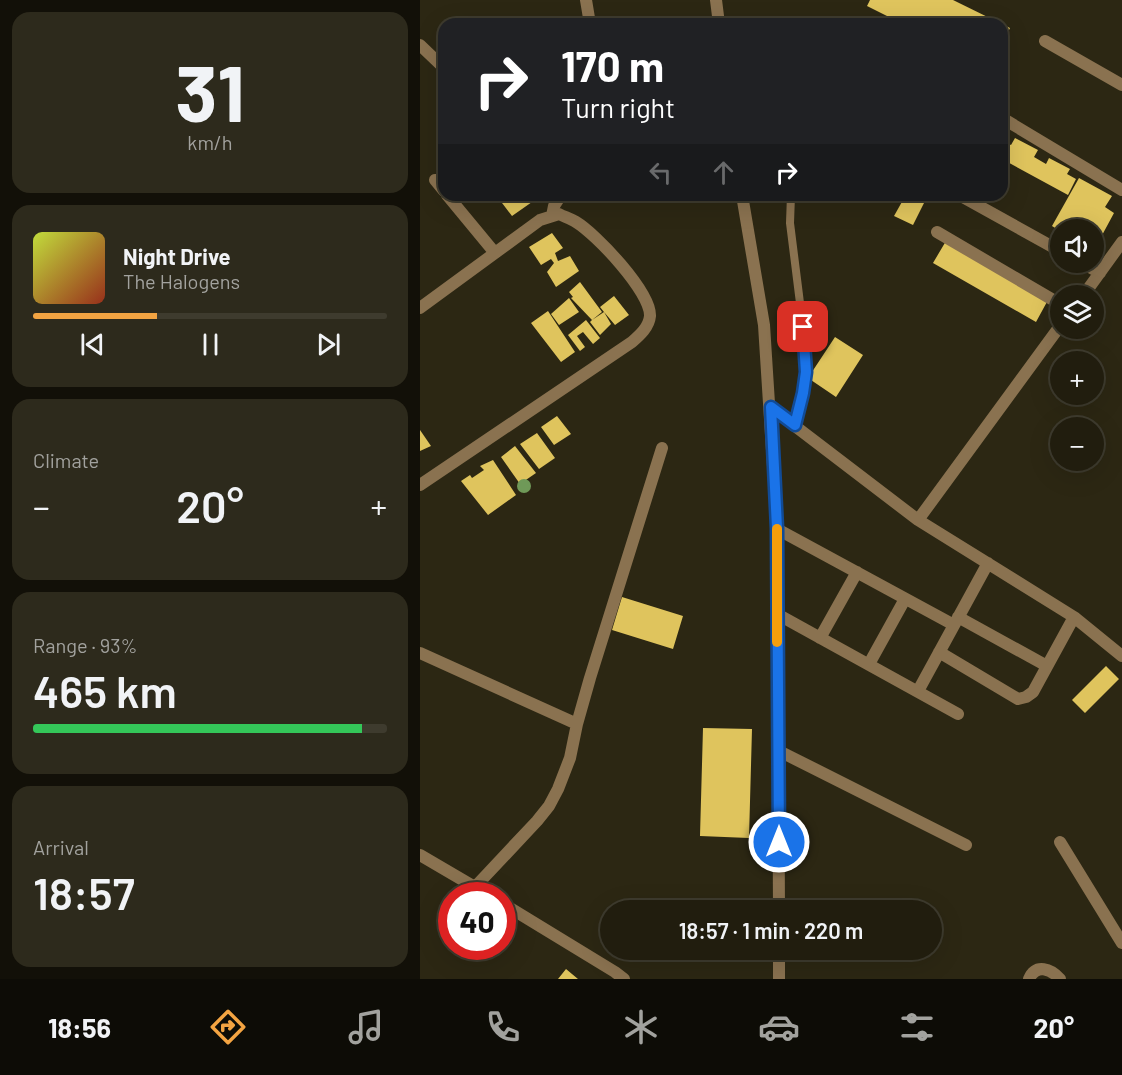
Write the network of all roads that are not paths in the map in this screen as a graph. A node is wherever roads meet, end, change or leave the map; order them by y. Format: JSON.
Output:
{"nodes":[{"id":1,"x":586,"y":0,"type":"edge"},
{"id":2,"x":716,"y":0,"type":"edge"},
{"id":3,"x":589,"y":18,"type":"edge"},
{"id":4,"x":718,"y":18,"type":"edge"},
{"id":5,"x":1045,"y":41,"type":"dead end"},
{"id":6,"x":420,"y":45,"type":"edge"},
{"id":7,"x":438,"y":62,"type":"edge"},
{"id":8,"x":1122,"y":85,"type":"edge"},
{"id":9,"x":1008,"y":122,"type":"edge"},
{"id":10,"x":435,"y":180,"type":"dead end"},
{"id":11,"x":438,"y":184,"type":"edge"},
{"id":12,"x":1122,"y":190,"type":"edge"},
{"id":13,"x":452,"y":201,"type":"edge"},
{"id":14,"x":557,"y":201,"type":"edge"},
{"id":15,"x":743,"y":201,"type":"edge"},
{"id":16,"x":791,"y":201,"type":"edge"},
{"id":17,"x":970,"y":201,"type":"edge"},
{"id":18,"x":552,"y":216,"type":"junction"},
{"id":19,"x":937,"y":232,"type":"dead end"},
{"id":20,"x":1122,"y":242,"type":"edge"},
{"id":21,"x":1050,"y":245,"type":"edge"},
{"id":22,"x":495,"y":254,"type":"junction"},
{"id":23,"x":1104,"y":267,"type":"edge"},
{"id":24,"x":1100,"y":273,"type":"edge"},
{"id":25,"x":1091,"y":285,"type":"edge"},
{"id":26,"x":1050,"y":298,"type":"edge"},
{"id":27,"x":420,"y":308,"type":"edge"},
{"id":28,"x":1050,"y":339,"type":"edge"},
{"id":29,"x":771,"y":407,"type":"junction"},
{"id":30,"x":795,"y":425,"type":"junction"},
{"id":31,"x":662,"y":448,"type":"dead end"},
{"id":32,"x":420,"y":485,"type":"edge"},
{"id":33,"x":918,"y":520,"type":"junction"},
{"id":34,"x":777,"y":528,"type":"junction"},
{"id":35,"x":988,"y":563,"type":"junction"},
{"id":36,"x":856,"y":572,"type":"junction"},
{"id":37,"x":905,"y":599,"type":"junction"},
{"id":38,"x":777,"y":614,"type":"junction"},
{"id":39,"x":1074,"y":617,"type":"junction"},
{"id":40,"x":956,"y":621,"type":"junction"},
{"id":41,"x":820,"y":638,"type":"junction"},
{"id":42,"x":939,"y":652,"type":"junction"},
{"id":43,"x":420,"y":653,"type":"edge"},
{"id":44,"x":1122,"y":655,"type":"edge"},
{"id":45,"x":869,"y":664,"type":"junction"},
{"id":46,"x":1047,"y":666,"type":"junction"},
{"id":47,"x":918,"y":691,"type":"junction"},
{"id":48,"x":958,"y":714,"type":"dead end"},
{"id":49,"x":577,"y":724,"type":"junction"},
{"id":50,"x":779,"y":751,"type":"junction"},
{"id":51,"x":1060,"y":842,"type":"dead end"},
{"id":52,"x":966,"y":845,"type":"dead end"},
{"id":53,"x":420,"y":855,"type":"edge"},
{"id":54,"x":466,"y":882,"type":"edge"},
{"id":55,"x":480,"y":882,"type":"edge"},
{"id":56,"x":779,"y":900,"type":"edge"},
{"id":57,"x":516,"y":912,"type":"edge"},
{"id":58,"x":1122,"y":942,"type":"edge"},
{"id":59,"x":779,"y":960,"type":"edge"},
{"id":60,"x":624,"y":979,"type":"edge"},
{"id":61,"x":780,"y":979,"type":"edge"},
{"id":62,"x":1029,"y":979,"type":"edge"},
{"id":63,"x":1060,"y":979,"type":"edge"}],
"edges":[{"from":1,"to":3,"type":"street"},
{"from":2,"to":4,"type":"street"},
{"from":5,"to":8,"type":"street"},
{"from":6,"to":7,"type":"street"},
{"from":9,"to":12,"type":"street"},
{"from":10,"to":11,"type":"street"},
{"from":13,"to":22,"type":"street"},
{"from":14,"to":18,"type":"street"},
{"from":15,"to":29,"type":"street"},
{"from":16,"to":30,"type":"lane"},
{"from":17,"to":21,"type":"street"},
{"from":18,"to":22,"type":"street"},
{"from":18,"to":32,"type":"street"},
{"from":19,"to":26,"type":"street"},
{"from":20,"to":23,"type":"street"},
{"from":22,"to":27,"type":"street"},
{"from":24,"to":25,"type":"street"},
{"from":28,"to":33,"type":"street"},
{"from":29,"to":30,"type":"street"},
{"from":29,"to":34,"type":"street"},
{"from":30,"to":33,"type":"street"},
{"from":31,"to":49,"type":"street"},
{"from":33,"to":35,"type":"street"},
{"from":34,"to":36,"type":"street"},
{"from":34,"to":38,"type":"street"},
{"from":35,"to":39,"type":"street"},
{"from":35,"to":40,"type":"street"},
{"from":36,"to":37,"type":"street"},
{"from":36,"to":41,"type":"street"},
{"from":37,"to":40,"type":"street"},
{"from":37,"to":45,"type":"street"},
{"from":38,"to":41,"type":"street"},
{"from":38,"to":50,"type":"street"},
{"from":39,"to":44,"type":"street"},
{"from":39,"to":46,"type":"street"},
{"from":40,"to":42,"type":"street"},
{"from":40,"to":46,"type":"street"},
{"from":41,"to":45,"type":"street"},
{"from":42,"to":46,"type":"street"},
{"from":42,"to":47,"type":"street"},
{"from":43,"to":49,"type":"street"},
{"from":45,"to":47,"type":"street"},
{"from":47,"to":48,"type":"street"},
{"from":49,"to":55,"type":"street"},
{"from":50,"to":52,"type":"street"},
{"from":50,"to":56,"type":"street"},
{"from":51,"to":58,"type":"street"},
{"from":53,"to":54,"type":"street"},
{"from":57,"to":60,"type":"street"},
{"from":59,"to":61,"type":"street"},
{"from":62,"to":63,"type":"street"}]}
